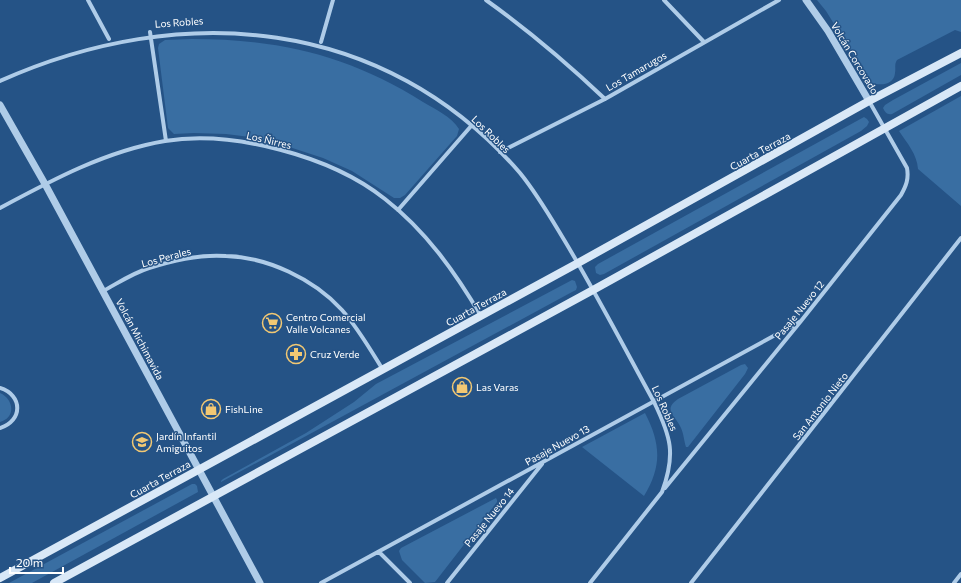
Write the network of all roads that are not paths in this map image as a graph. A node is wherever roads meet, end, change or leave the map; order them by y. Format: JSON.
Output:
{"nodes":[{"id":1,"x":88,"y":0,"type":"edge"},
{"id":2,"x":333,"y":0,"type":"edge"},
{"id":3,"x":486,"y":0,"type":"edge"},
{"id":4,"x":664,"y":0,"type":"edge"},
{"id":5,"x":778,"y":0,"type":"edge"},
{"id":6,"x":806,"y":0,"type":"edge"},
{"id":7,"x":157,"y":31,"type":"dead end"},
{"id":8,"x":150,"y":32,"type":"junction"},
{"id":9,"x":263,"y":32,"type":"dead end"},
{"id":10,"x":144,"y":33,"type":"dead end"},
{"id":11,"x":294,"y":36,"type":"dead end"},
{"id":12,"x":117,"y":38,"type":"dead end"},
{"id":13,"x":109,"y":39,"type":"junction"},
{"id":14,"x":313,"y":40,"type":"dead end"},
{"id":15,"x":104,"y":41,"type":"dead end"},
{"id":16,"x":321,"y":42,"type":"junction"},
{"id":17,"x":704,"y":42,"type":"junction"},
{"id":18,"x":87,"y":46,"type":"dead end"},
{"id":19,"x":961,"y":53,"type":"edge"},
{"id":20,"x":0,"y":81,"type":"edge"},
{"id":21,"x":961,"y":86,"type":"edge"},
{"id":22,"x":605,"y":99,"type":"junction"},
{"id":23,"x":869,"y":101,"type":"junction"},
{"id":24,"x":0,"y":105,"type":"edge"},
{"id":25,"x":472,"y":125,"type":"junction"},
{"id":26,"x":884,"y":129,"type":"junction"},
{"id":27,"x":166,"y":141,"type":"junction"},
{"id":28,"x":500,"y":152,"type":"junction"},
{"id":29,"x":45,"y":184,"type":"junction"},
{"id":30,"x":0,"y":208,"type":"edge"},
{"id":31,"x":398,"y":210,"type":"junction"},
{"id":32,"x":961,"y":238,"type":"edge"},
{"id":33,"x":578,"y":263,"type":"junction"},
{"id":34,"x":593,"y":290,"type":"junction"},
{"id":35,"x":103,"y":291,"type":"junction"},
{"id":36,"x":481,"y":316,"type":"junction"},
{"id":37,"x":801,"y":321,"type":"junction"},
{"id":38,"x":383,"y":370,"type":"junction"},
{"id":39,"x":0,"y":388,"type":"edge"},
{"id":40,"x":654,"y":402,"type":"junction"},
{"id":41,"x":0,"y":428,"type":"edge"},
{"id":42,"x":544,"y":462,"type":"junction"},
{"id":43,"x":199,"y":469,"type":"junction"},
{"id":44,"x":662,"y":492,"type":"junction"},
{"id":45,"x":214,"y":496,"type":"junction"},
{"id":46,"x":379,"y":552,"type":"junction"},
{"id":47,"x":961,"y":574,"type":"edge"},
{"id":48,"x":0,"y":578,"type":"edge"},
{"id":49,"x":54,"y":583,"type":"edge"},
{"id":50,"x":260,"y":583,"type":"edge"},
{"id":51,"x":321,"y":583,"type":"edge"},
{"id":52,"x":410,"y":583,"type":"edge"},
{"id":53,"x":448,"y":583,"type":"edge"},
{"id":54,"x":590,"y":583,"type":"edge"},
{"id":55,"x":691,"y":583,"type":"edge"},
{"id":56,"x":954,"y":583,"type":"edge"}],
"edges":[{"from":1,"to":13,"type":"street"},
{"from":2,"to":16,"type":"street"},
{"from":3,"to":22,"type":"street"},
{"from":4,"to":17,"type":"street"},
{"from":5,"to":17,"type":"street","name":"Los Tamarugos"},
{"from":6,"to":23,"type":"street","name":"Volcán Corcovado"},
{"from":7,"to":8,"type":"street","name":"Los Robles"},
{"from":8,"to":10,"type":"street","name":"Los Robles"},
{"from":8,"to":27,"type":"street"},
{"from":9,"to":11,"type":"street"},
{"from":12,"to":13,"type":"street"},
{"from":13,"to":15,"type":"street"},
{"from":14,"to":16,"type":"street","name":"Los Robles"},
{"from":16,"to":25,"type":"street","name":"Los Robles"},
{"from":17,"to":22,"type":"street","name":"Los Tamarugos"},
{"from":18,"to":20,"type":"street"},
{"from":19,"to":23,"type":"main road","name":"Cuarta Terraza"},
{"from":21,"to":26,"type":"main road"},
{"from":22,"to":28,"type":"street","name":"Los Tamarugos"},
{"from":23,"to":26,"type":"street","name":"Volcán Corcovado"},
{"from":23,"to":33,"type":"main road","name":"Cuarta Terraza"},
{"from":24,"to":29,"type":"street","name":"Volcán Michimavida"},
{"from":25,"to":28,"type":"street","name":"Los Robles"},
{"from":25,"to":31,"type":"street"},
{"from":26,"to":34,"type":"main road"},
{"from":26,"to":37,"type":"street","name":"Pasaje Nuevo 12"},
{"from":27,"to":29,"type":"street","name":"Los Ñirres"},
{"from":27,"to":31,"type":"street","name":"Los Ñirres"},
{"from":28,"to":33,"type":"street","name":"Los Robles"},
{"from":29,"to":30,"type":"street","name":"Los Ñirres"},
{"from":29,"to":35,"type":"street","name":"Volcán Michimavida"},
{"from":31,"to":36,"type":"street","name":"Los Ñirres"},
{"from":32,"to":55,"type":"street","name":"San Antonio Nieto"},
{"from":33,"to":34,"type":"street","name":"Los Robles"},
{"from":33,"to":36,"type":"main road","name":"Cuarta Terraza"},
{"from":34,"to":40,"type":"street","name":"Los Robles"},
{"from":34,"to":45,"type":"main road"},
{"from":35,"to":38,"type":"street","name":"Los Perales"},
{"from":35,"to":43,"type":"street","name":"Volcán Michimavida"},
{"from":36,"to":38,"type":"main road","name":"Cuarta Terraza"},
{"from":37,"to":40,"type":"street","name":"Pasaje Nuevo 13"},
{"from":37,"to":44,"type":"street","name":"Pasaje Nuevo 12"},
{"from":38,"to":43,"type":"main road","name":"Cuarta Terraza"},
{"from":39,"to":41,"type":"street"},
{"from":40,"to":42,"type":"street","name":"Pasaje Nuevo 13"},
{"from":40,"to":44,"type":"street","name":"Los Robles"},
{"from":42,"to":46,"type":"street","name":"Pasaje Nuevo 13"},
{"from":42,"to":53,"type":"street","name":"Pasaje Nuevo 14"},
{"from":43,"to":45,"type":"street","name":"Volcán Michimavida"},
{"from":43,"to":48,"type":"main road","name":"Cuarta Terraza"},
{"from":44,"to":54,"type":"street","name":"Los Robles"},
{"from":45,"to":49,"type":"main road"},
{"from":45,"to":50,"type":"street","name":"Volcán Michimavida"},
{"from":46,"to":51,"type":"street","name":"Pasaje Nuevo 13"},
{"from":46,"to":52,"type":"street"},
{"from":47,"to":56,"type":"street"}]}
